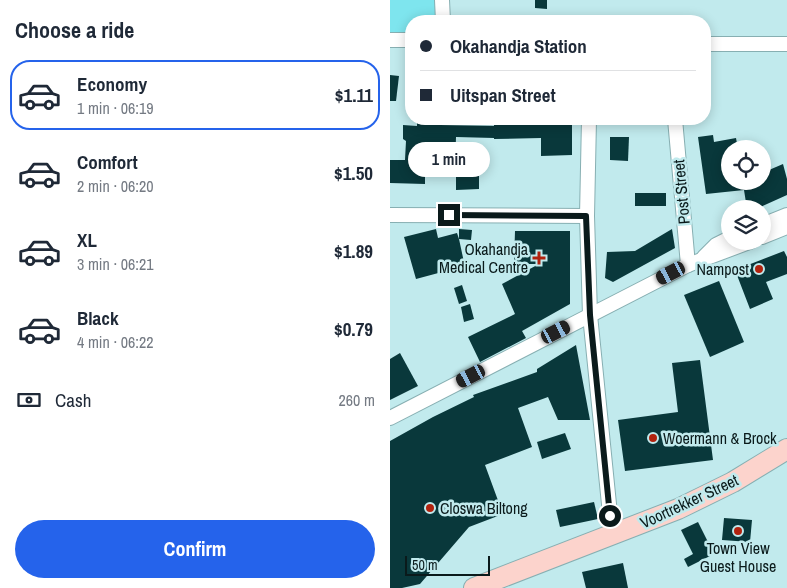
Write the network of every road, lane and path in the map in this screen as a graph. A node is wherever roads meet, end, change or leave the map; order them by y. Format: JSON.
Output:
{"nodes":[{"id":1,"x":442,"y":0,"type":"edge"},
{"id":2,"x":442,"y":15,"type":"edge"},
{"id":3,"x":390,"y":40,"type":"edge"},
{"id":4,"x":405,"y":40,"type":"edge"},
{"id":5,"x":711,"y":44,"type":"edge"},
{"id":6,"x":787,"y":44,"type":"edge"},
{"id":7,"x":590,"y":125,"type":"edge"},
{"id":8,"x":676,"y":125,"type":"edge"},
{"id":9,"x":390,"y":215,"type":"edge"},
{"id":10,"x":787,"y":215,"type":"edge"},
{"id":11,"x":586,"y":216,"type":"junction"},
{"id":12,"x":771,"y":221,"type":"edge"},
{"id":13,"x":787,"y":227,"type":"edge"},
{"id":14,"x":771,"y":233,"type":"edge"},
{"id":15,"x":721,"y":242,"type":"edge"},
{"id":16,"x":730,"y":250,"type":"edge"},
{"id":17,"x":701,"y":259,"type":"junction"},
{"id":18,"x":688,"y":264,"type":"junction"},
{"id":19,"x":590,"y":315,"type":"junction"},
{"id":20,"x":390,"y":418,"type":"edge"},
{"id":21,"x":787,"y":449,"type":"edge"},
{"id":22,"x":612,"y":534,"type":"junction"},
{"id":23,"x":474,"y":588,"type":"edge"}],
"edges":[{"from":1,"to":2,"type":"street"},
{"from":3,"to":4,"type":"street"},
{"from":5,"to":6,"type":"street"},
{"from":7,"to":11,"type":"street"},
{"from":8,"to":18,"type":"street","name":"Post Street"},
{"from":9,"to":11,"type":"street"},
{"from":10,"to":12,"type":"street"},
{"from":11,"to":19,"type":"street"},
{"from":13,"to":14,"type":"street"},
{"from":15,"to":17,"type":"street"},
{"from":16,"to":17,"type":"street"},
{"from":17,"to":18,"type":"street"},
{"from":18,"to":19,"type":"street"},
{"from":19,"to":20,"type":"street"},
{"from":19,"to":22,"type":"street"},
{"from":21,"to":22,"type":"main road","name":"Voortrekker Street"},
{"from":22,"to":23,"type":"main road","name":"Voortrekker Street"}]}
